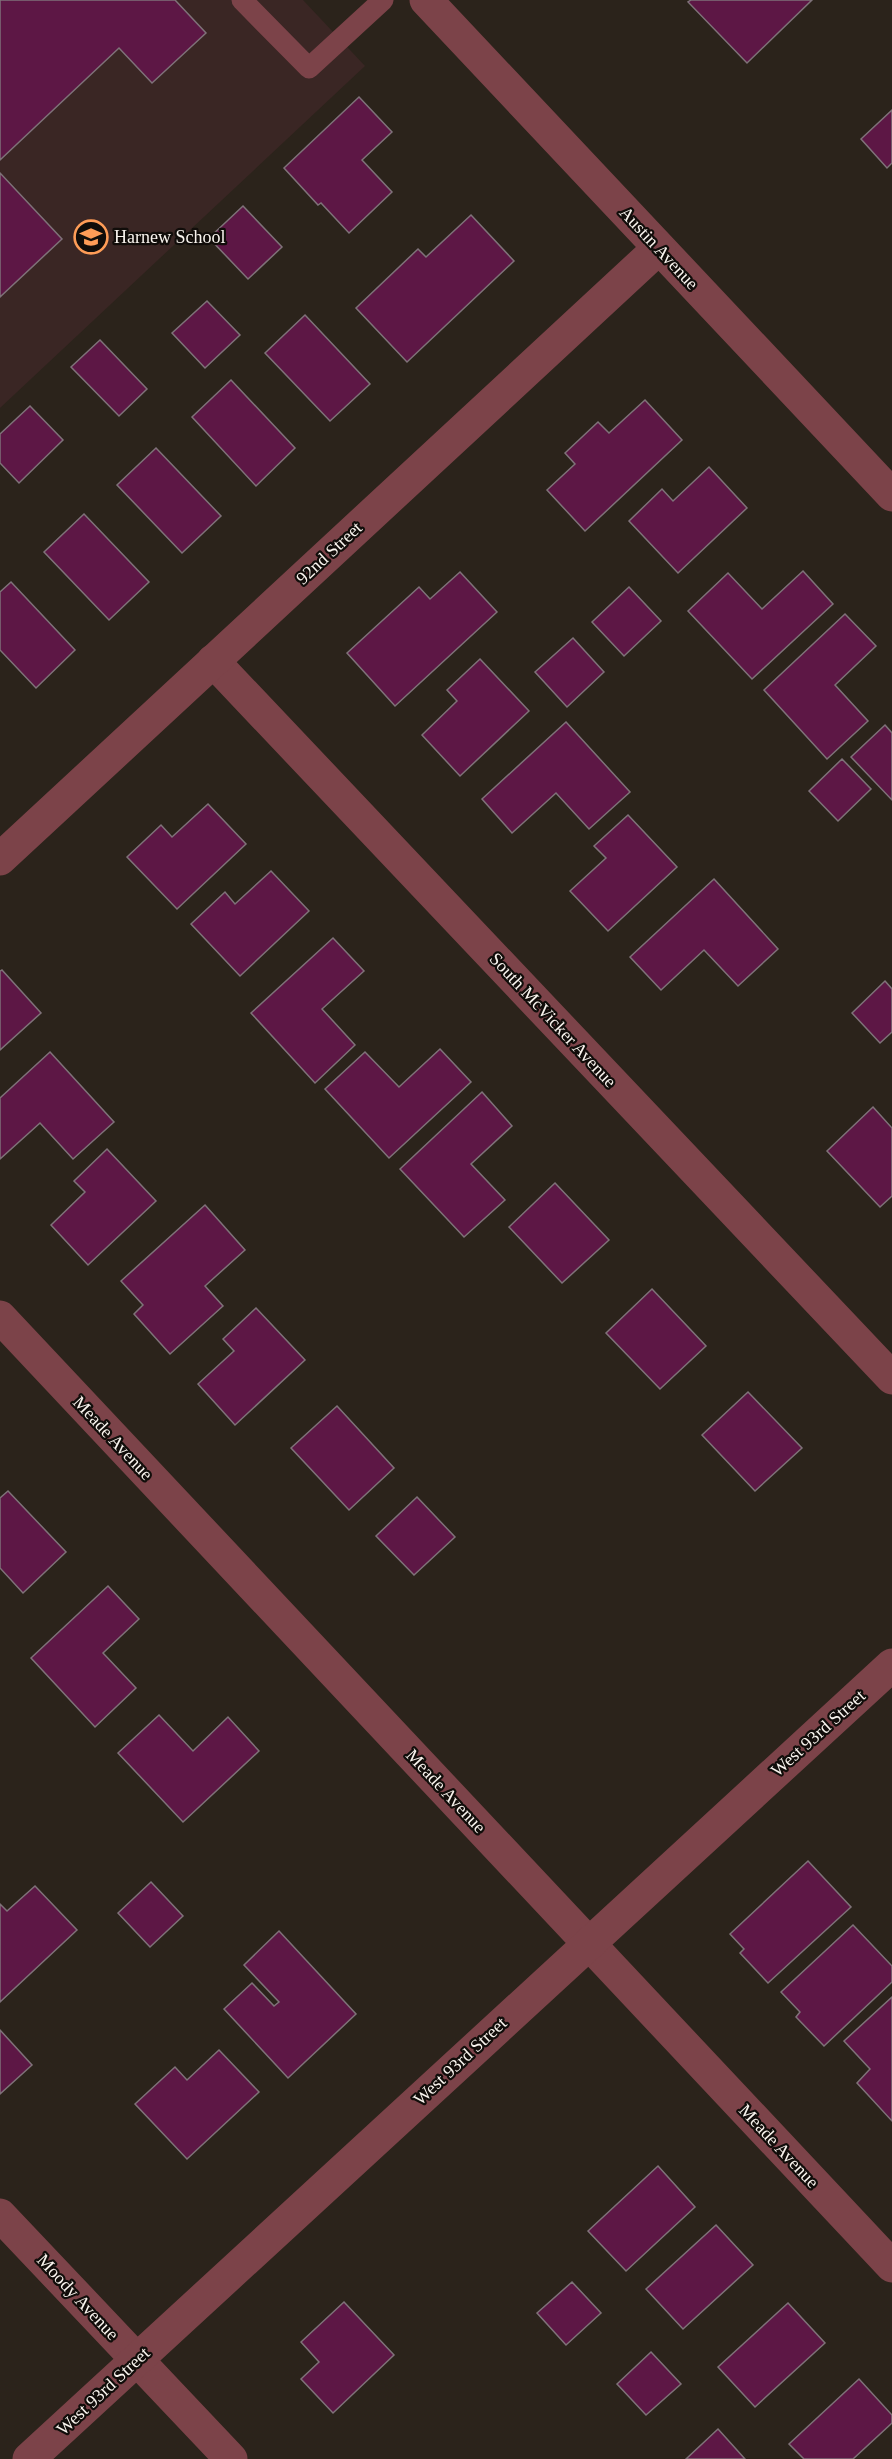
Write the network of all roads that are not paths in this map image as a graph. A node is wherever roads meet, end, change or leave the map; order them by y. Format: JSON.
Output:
{"nodes":[{"id":1,"x":242,"y":0,"type":"edge"},
{"id":2,"x":383,"y":0,"type":"edge"},
{"id":3,"x":426,"y":0,"type":"edge"},
{"id":4,"x":659,"y":248,"type":"junction"},
{"id":5,"x":892,"y":495,"type":"edge"},
{"id":6,"x":213,"y":661,"type":"junction"},
{"id":7,"x":0,"y":859,"type":"edge"},
{"id":8,"x":0,"y":1317,"type":"edge"},
{"id":9,"x":892,"y":1378,"type":"edge"},
{"id":10,"x":892,"y":1665,"type":"edge"},
{"id":11,"x":588,"y":1942,"type":"junction"},
{"id":12,"x":0,"y":2215,"type":"edge"},
{"id":13,"x":892,"y":2266,"type":"edge"},
{"id":14,"x":137,"y":2359,"type":"junction"},
{"id":15,"x":28,"y":2459,"type":"edge"},
{"id":16,"x":231,"y":2459,"type":"edge"}],
"edges":[{"from":1,"to":2,"type":"lane"},
{"from":3,"to":4,"type":"street","name":"Austin Avenue"},
{"from":4,"to":5,"type":"street","name":"Austin Avenue"},
{"from":4,"to":6,"type":"street","name":"92nd Street"},
{"from":6,"to":7,"type":"street","name":"92nd Street"},
{"from":6,"to":9,"type":"street","name":"South McVicker Avenue"},
{"from":8,"to":11,"type":"street","name":"Meade Avenue"},
{"from":10,"to":11,"type":"street","name":"West 93rd Street"},
{"from":11,"to":13,"type":"street","name":"Meade Avenue"},
{"from":11,"to":14,"type":"street","name":"West 93rd Street"},
{"from":12,"to":14,"type":"street","name":"Moody Avenue"},
{"from":14,"to":15,"type":"street","name":"West 93rd Street"},
{"from":14,"to":16,"type":"street","name":"Moody Avenue"}]}
